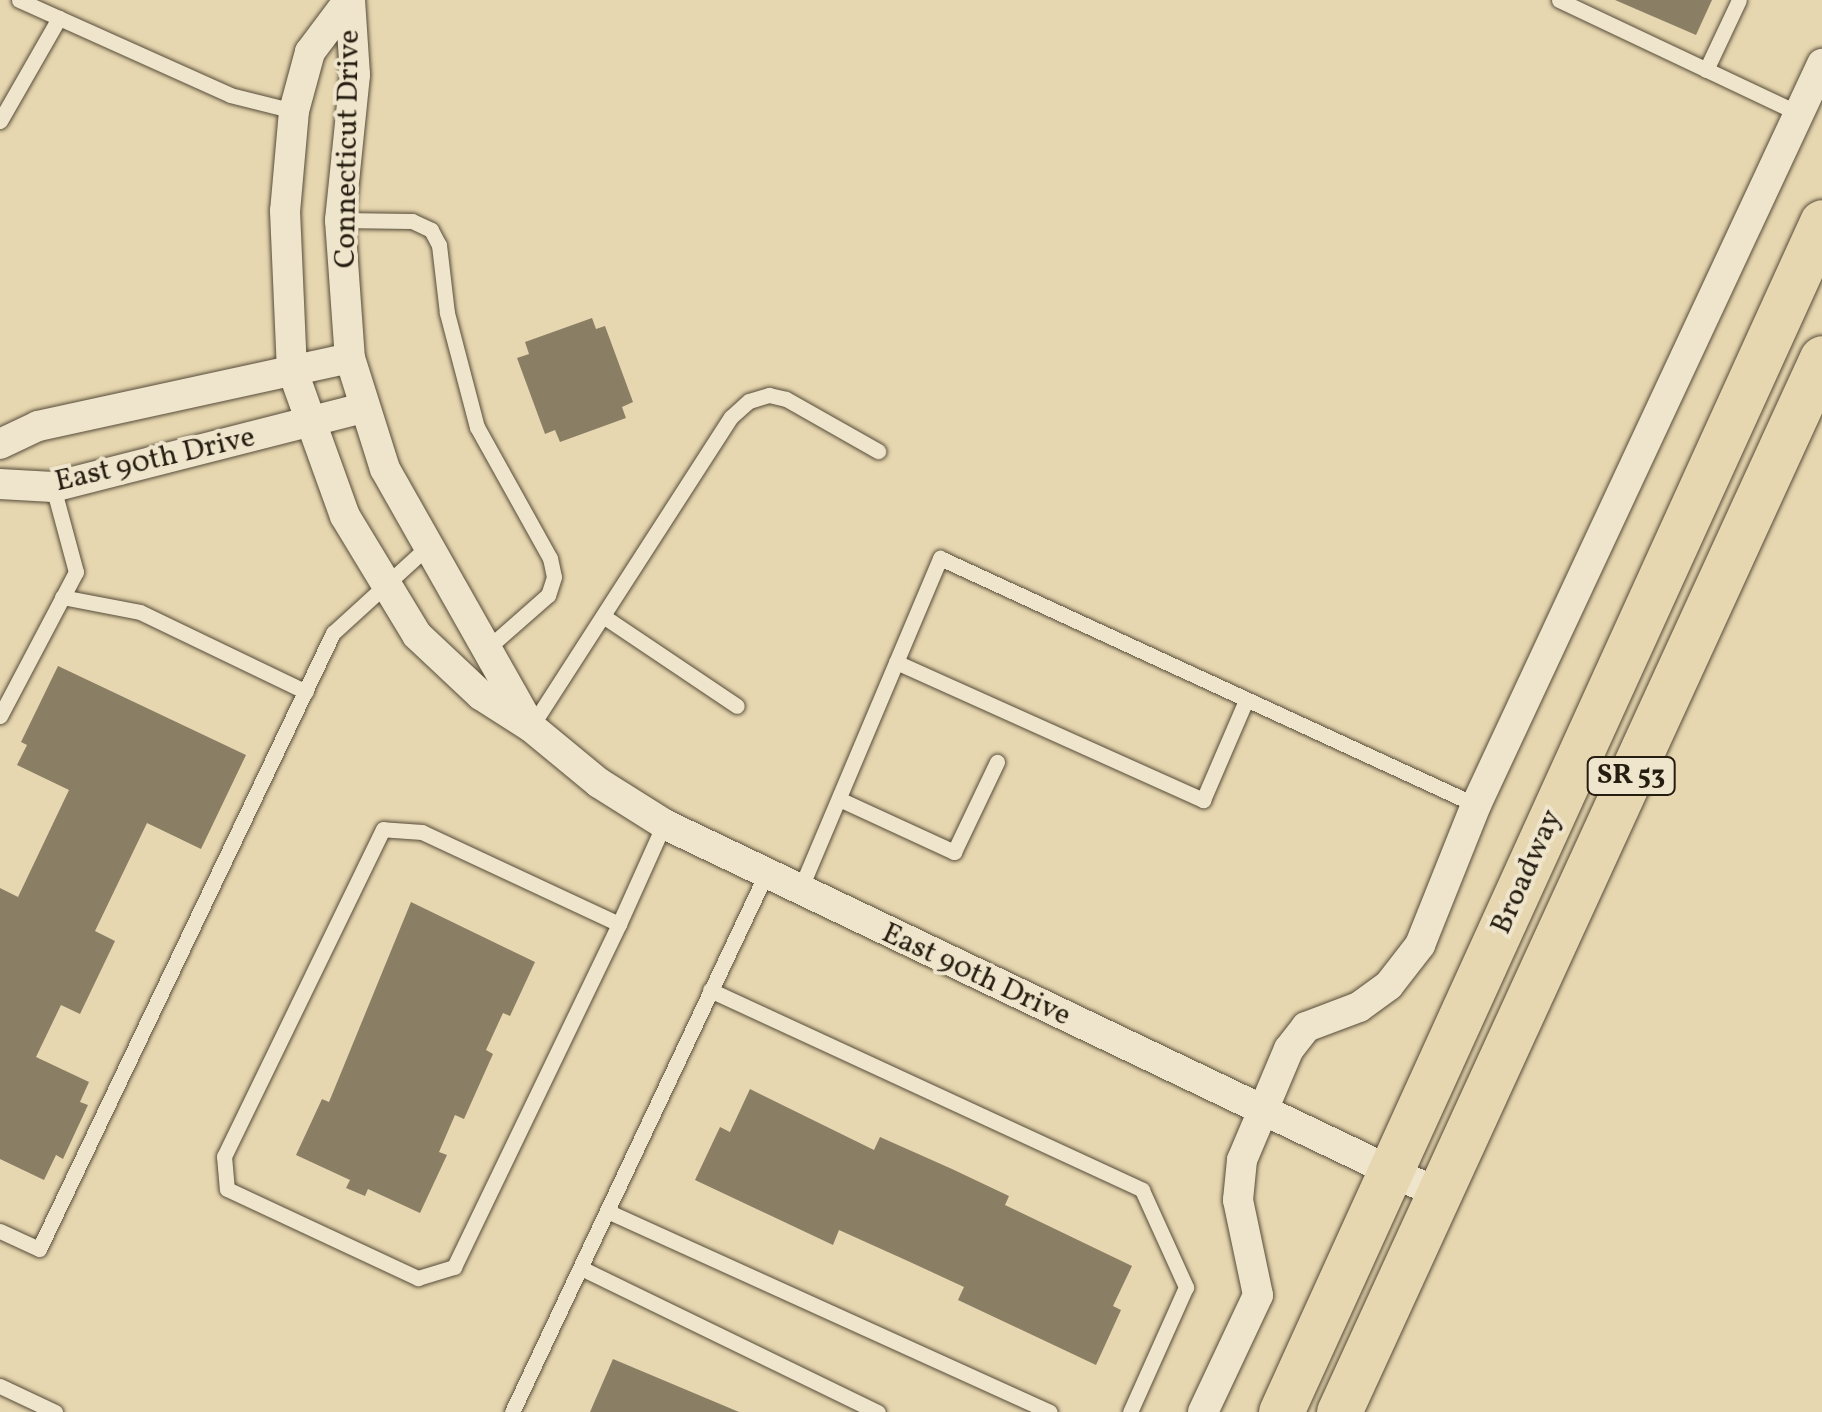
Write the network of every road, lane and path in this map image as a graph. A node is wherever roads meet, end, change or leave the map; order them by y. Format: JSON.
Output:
{"nodes":[{"id":1,"x":19,"y":0,"type":"edge"},
{"id":2,"x":349,"y":0,"type":"edge"},
{"id":3,"x":1559,"y":0,"type":"edge"},
{"id":4,"x":1739,"y":0,"type":"edge"},
{"id":5,"x":58,"y":18,"type":"junction"},
{"id":6,"x":1822,"y":64,"type":"edge"},
{"id":7,"x":1706,"y":70,"type":"junction"},
{"id":8,"x":294,"y":111,"type":"junction"},
{"id":9,"x":1800,"y":114,"type":"junction"},
{"id":10,"x":0,"y":121,"type":"edge"},
{"id":11,"x":340,"y":220,"type":"junction"},
{"id":12,"x":1822,"y":222,"type":"edge"},
{"id":13,"x":350,"y":358,"type":"junction"},
{"id":14,"x":1822,"y":358,"type":"edge"},
{"id":15,"x":292,"y":369,"type":"junction"},
{"id":16,"x":364,"y":408,"type":"junction"},
{"id":17,"x":308,"y":422,"type":"junction"},
{"id":18,"x":0,"y":444,"type":"edge"},
{"id":19,"x":878,"y":452,"type":"dead end"},
{"id":20,"x":0,"y":484,"type":"edge"},
{"id":21,"x":53,"y":488,"type":"junction"},
{"id":22,"x":426,"y":548,"type":"junction"},
{"id":23,"x":386,"y":585,"type":"junction"},
{"id":24,"x":62,"y":598,"type":"junction"},
{"id":25,"x":602,"y":616,"type":"junction"},
{"id":26,"x":490,"y":647,"type":"junction"},
{"id":27,"x":896,"y":662,"type":"junction"},
{"id":28,"x":306,"y":692,"type":"junction"},
{"id":29,"x":1246,"y":700,"type":"junction"},
{"id":30,"x":737,"y":706,"type":"dead end"},
{"id":31,"x":0,"y":716,"type":"edge"},
{"id":32,"x":531,"y":727,"type":"junction"},
{"id":33,"x":997,"y":762,"type":"dead end"},
{"id":34,"x":839,"y":798,"type":"junction"},
{"id":35,"x":1476,"y":805,"type":"junction"},
{"id":36,"x":664,"y":824,"type":"junction"},
{"id":37,"x":765,"y":876,"type":"junction"},
{"id":38,"x":799,"y":892,"type":"junction"},
{"id":39,"x":619,"y":924,"type":"junction"},
{"id":40,"x":710,"y":990,"type":"junction"},
{"id":41,"x":1262,"y":1109,"type":"junction"},
{"id":42,"x":1392,"y":1169,"type":"junction"},
{"id":43,"x":1439,"y":1194,"type":"junction"},
{"id":44,"x":608,"y":1211,"type":"junction"},
{"id":45,"x":0,"y":1231,"type":"edge"},
{"id":46,"x":581,"y":1268,"type":"junction"},
{"id":47,"x":1,"y":1389,"type":"edge"},
{"id":48,"x":55,"y":1412,"type":"edge"},
{"id":49,"x":512,"y":1412,"type":"edge"},
{"id":50,"x":878,"y":1412,"type":"edge"},
{"id":51,"x":1050,"y":1412,"type":"edge"},
{"id":52,"x":1130,"y":1412,"type":"edge"},
{"id":53,"x":1203,"y":1412,"type":"edge"},
{"id":54,"x":1281,"y":1412,"type":"edge"},
{"id":55,"x":1339,"y":1412,"type":"edge"}],
"edges":[{"from":1,"to":5,"type":"lane"},
{"from":2,"to":8,"type":"street","name":"Connecticut Drive"},
{"from":2,"to":11,"type":"street","name":"Connecticut Drive"},
{"from":3,"to":7,"type":"lane"},
{"from":4,"to":7,"type":"lane"},
{"from":5,"to":8,"type":"lane"},
{"from":5,"to":10,"type":"lane"},
{"from":6,"to":9,"type":"street"},
{"from":7,"to":9,"type":"lane"},
{"from":8,"to":15,"type":"street","name":"Connecticut Drive"},
{"from":9,"to":35,"type":"street"},
{"from":11,"to":13,"type":"street","name":"Connecticut Drive"},
{"from":11,"to":26,"type":"lane"},
{"from":12,"to":42,"type":"main road","name":"Broadway","number":"SR 53"},
{"from":13,"to":15,"type":"street","name":"East 90th Drive"},
{"from":13,"to":16,"type":"street","name":"East 90th Drive"},
{"from":14,"to":43,"type":"main road","name":"Broadway","number":"SR 53"},
{"from":15,"to":17,"type":"street","name":"East 90th Drive"},
{"from":15,"to":18,"type":"street","name":"East 90th Drive"},
{"from":16,"to":17,"type":"street","name":"East 90th Drive"},
{"from":16,"to":22,"type":"street","name":"East 90th Drive"},
{"from":17,"to":21,"type":"street","name":"East 90th Drive"},
{"from":17,"to":23,"type":"street","name":"East 90th Drive"},
{"from":19,"to":25,"type":"lane"},
{"from":20,"to":21,"type":"street","name":"East 90th Drive"},
{"from":21,"to":24,"type":"lane"},
{"from":22,"to":23,"type":"lane"},
{"from":22,"to":26,"type":"street","name":"East 90th Drive"},
{"from":23,"to":28,"type":"lane"},
{"from":23,"to":32,"type":"street","name":"East 90th Drive"},
{"from":24,"to":28,"type":"lane"},
{"from":24,"to":31,"type":"lane"},
{"from":25,"to":30,"type":"lane"},
{"from":25,"to":32,"type":"lane"},
{"from":26,"to":32,"type":"street","name":"East 90th Drive"},
{"from":27,"to":29,"type":"lane"},
{"from":27,"to":29,"type":"lane"},
{"from":27,"to":34,"type":"lane"},
{"from":28,"to":45,"type":"lane"},
{"from":29,"to":35,"type":"lane"},
{"from":32,"to":36,"type":"street","name":"East 90th Drive"},
{"from":33,"to":34,"type":"lane"},
{"from":34,"to":38,"type":"lane"},
{"from":35,"to":41,"type":"street"},
{"from":36,"to":37,"type":"street","name":"East 90th Drive"},
{"from":36,"to":39,"type":"lane"},
{"from":37,"to":38,"type":"street","name":"East 90th Drive"},
{"from":37,"to":40,"type":"lane"},
{"from":38,"to":41,"type":"street","name":"East 90th Drive"},
{"from":39,"to":39,"type":"lane"},
{"from":40,"to":44,"type":"lane"},
{"from":40,"to":52,"type":"lane"},
{"from":41,"to":42,"type":"street","name":"East 90th Drive"},
{"from":41,"to":53,"type":"street"},
{"from":42,"to":43,"type":"street","name":"East 90th Drive"},
{"from":42,"to":54,"type":"main road","name":"Broadway","number":"SR 53"},
{"from":43,"to":55,"type":"main road","name":"Broadway","number":"SR 53"},
{"from":44,"to":46,"type":"lane"},
{"from":44,"to":51,"type":"lane"},
{"from":46,"to":49,"type":"lane"},
{"from":46,"to":50,"type":"lane"},
{"from":47,"to":48,"type":"lane"}]}
